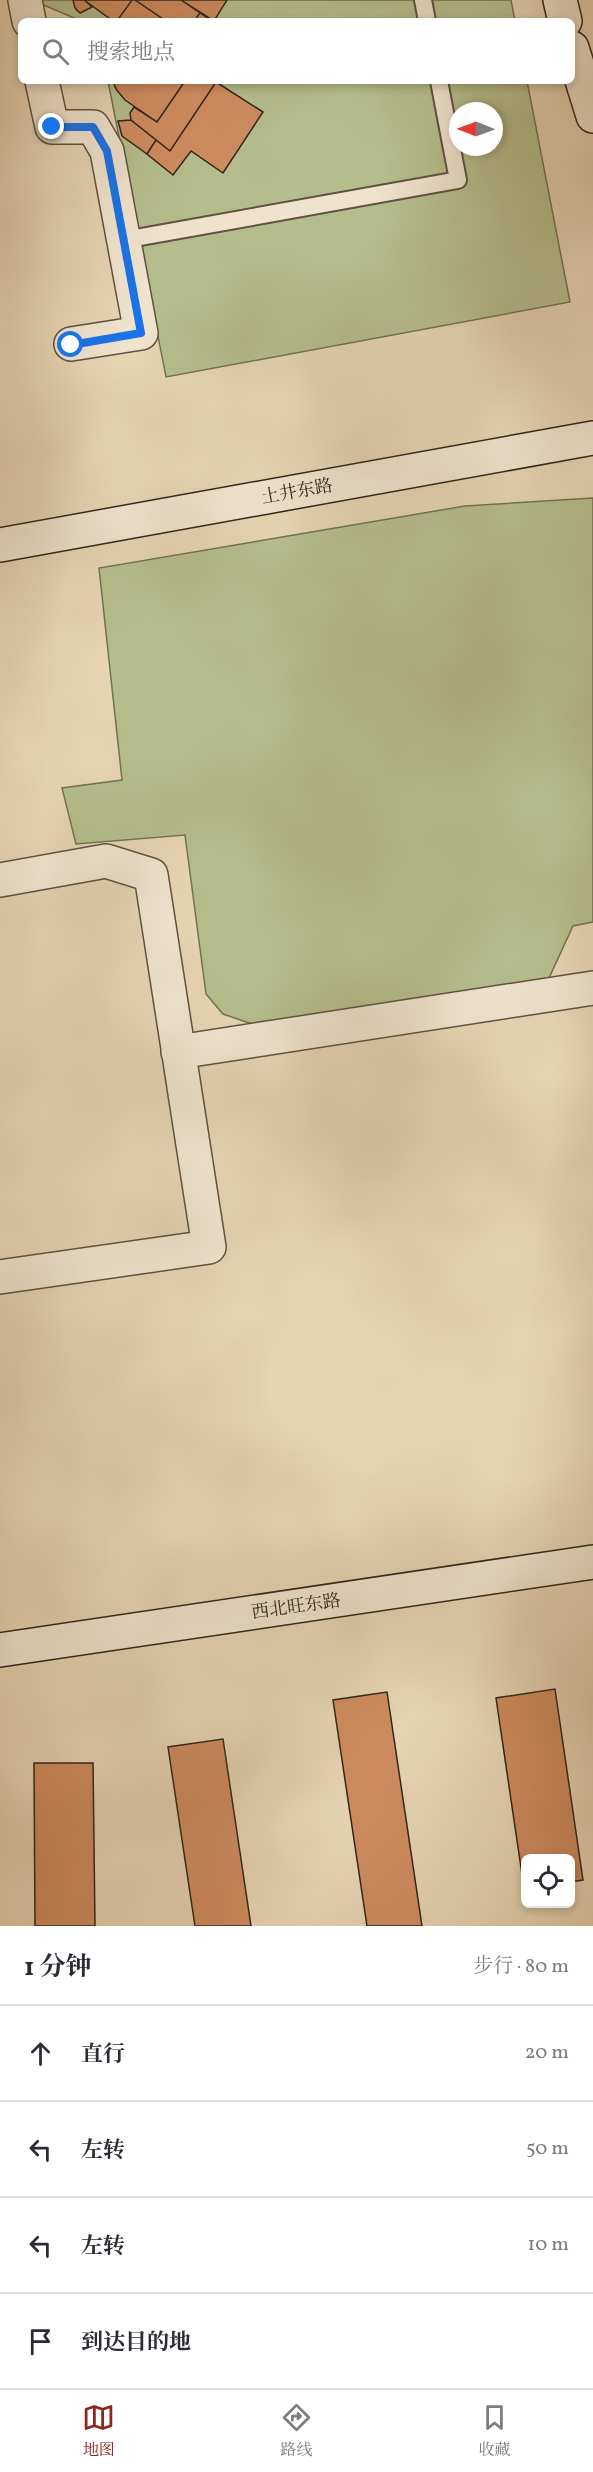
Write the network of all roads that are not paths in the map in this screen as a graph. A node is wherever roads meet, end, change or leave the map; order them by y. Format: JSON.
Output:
{"nodes":[{"id":1,"x":25,"y":0,"type":"edge"},
{"id":2,"x":423,"y":0,"type":"edge"},
{"id":3,"x":560,"y":0,"type":"edge"},
{"id":4,"x":28,"y":18,"type":"edge"},
{"id":5,"x":426,"y":18,"type":"edge"},
{"id":6,"x":564,"y":18,"type":"edge"},
{"id":7,"x":575,"y":58,"type":"edge"},
{"id":8,"x":43,"y":84,"type":"edge"},
{"id":9,"x":440,"y":84,"type":"edge"},
{"id":10,"x":593,"y":116,"type":"edge"},
{"id":11,"x":124,"y":240,"type":"junction"},
{"id":12,"x":71,"y":345,"type":"dead end"},
{"id":13,"x":593,"y":438,"type":"edge"},
{"id":14,"x":0,"y":545,"type":"edge"},
{"id":15,"x":0,"y":880,"type":"edge"},
{"id":16,"x":593,"y":988,"type":"edge"},
{"id":17,"x":178,"y":1052,"type":"junction"},
{"id":18,"x":0,"y":1277,"type":"edge"},
{"id":19,"x":593,"y":1562,"type":"edge"},
{"id":20,"x":0,"y":1650,"type":"edge"}],
"edges":[{"from":1,"to":4,"type":"street"},
{"from":2,"to":5,"type":"lane"},
{"from":3,"to":6,"type":"street"},
{"from":7,"to":10,"type":"street"},
{"from":8,"to":11,"type":"street"},
{"from":9,"to":11,"type":"lane"},
{"from":11,"to":12,"type":"street"},
{"from":13,"to":14,"type":"street","name":"土井东路"},
{"from":15,"to":17,"type":"street"},
{"from":16,"to":17,"type":"street"},
{"from":17,"to":18,"type":"street"},
{"from":19,"to":20,"type":"street","name":"西北旺东路"}]}
